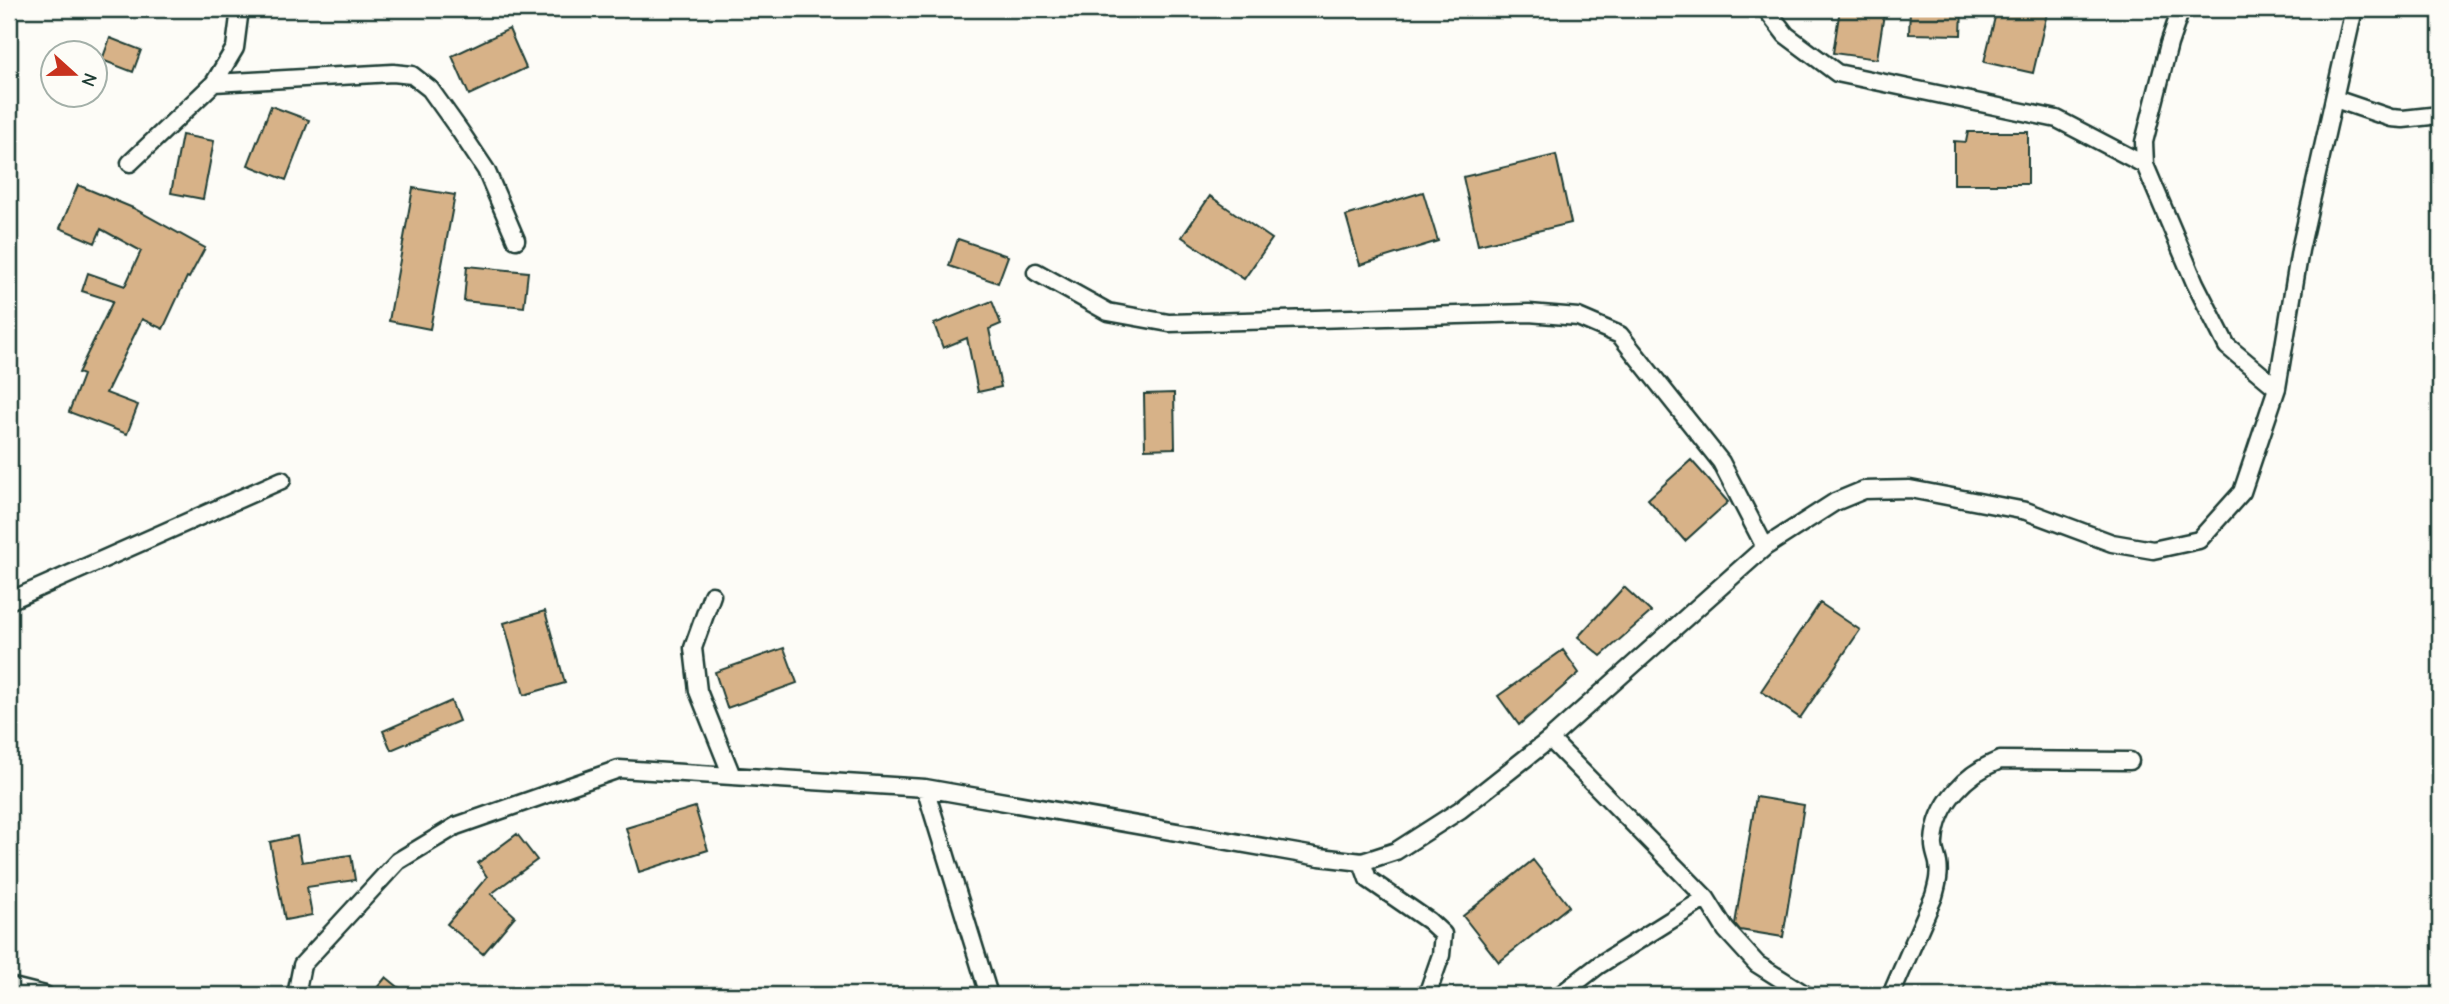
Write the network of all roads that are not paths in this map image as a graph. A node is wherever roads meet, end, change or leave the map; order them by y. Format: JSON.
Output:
{"nodes":[{"id":1,"x":240,"y":9,"type":"edge"},
{"id":2,"x":1766,"y":9,"type":"edge"},
{"id":3,"x":2181,"y":9,"type":"edge"},
{"id":4,"x":2354,"y":9,"type":"edge"},
{"id":5,"x":214,"y":83,"type":"junction"},
{"id":6,"x":2334,"y":99,"type":"junction"},
{"id":7,"x":2440,"y":115,"type":"edge"},
{"id":8,"x":130,"y":163,"type":"dead end"},
{"id":9,"x":2146,"y":165,"type":"junction"},
{"id":10,"x":516,"y":240,"type":"dead end"},
{"id":11,"x":1037,"y":272,"type":"dead end"},
{"id":12,"x":2277,"y":388,"type":"junction"},
{"id":13,"x":282,"y":480,"type":"dead end"},
{"id":14,"x":1765,"y":547,"type":"junction"},
{"id":15,"x":712,"y":595,"type":"dead end"},
{"id":16,"x":9,"y":601,"type":"edge"},
{"id":17,"x":1550,"y":739,"type":"junction"},
{"id":18,"x":2130,"y":761,"type":"dead end"},
{"id":19,"x":732,"y":776,"type":"junction"},
{"id":20,"x":925,"y":788,"type":"junction"},
{"id":21,"x":1362,"y":862,"type":"junction"},
{"id":22,"x":1706,"y":898,"type":"junction"},
{"id":23,"x":9,"y":986,"type":"edge"},
{"id":24,"x":45,"y":995,"type":"edge"},
{"id":25,"x":296,"y":995,"type":"edge"},
{"id":26,"x":989,"y":995,"type":"edge"},
{"id":27,"x":1427,"y":995,"type":"edge"},
{"id":28,"x":1560,"y":995,"type":"edge"},
{"id":29,"x":1806,"y":995,"type":"edge"},
{"id":30,"x":1891,"y":995,"type":"edge"}],
"edges":[{"from":1,"to":5,"type":"street"},
{"from":2,"to":9,"type":"street"},
{"from":3,"to":9,"type":"street"},
{"from":4,"to":6,"type":"street"},
{"from":5,"to":8,"type":"street"},
{"from":5,"to":10,"type":"street"},
{"from":6,"to":7,"type":"street"},
{"from":6,"to":12,"type":"street"},
{"from":9,"to":12,"type":"street"},
{"from":11,"to":14,"type":"street"},
{"from":12,"to":14,"type":"street"},
{"from":13,"to":16,"type":"street"},
{"from":14,"to":17,"type":"street"},
{"from":15,"to":19,"type":"street"},
{"from":17,"to":21,"type":"street"},
{"from":17,"to":22,"type":"street"},
{"from":18,"to":30,"type":"street"},
{"from":19,"to":20,"type":"street"},
{"from":19,"to":25,"type":"street"},
{"from":20,"to":21,"type":"street"},
{"from":20,"to":26,"type":"street"},
{"from":21,"to":27,"type":"street"},
{"from":22,"to":28,"type":"street"},
{"from":22,"to":29,"type":"street"},
{"from":23,"to":24,"type":"street"}]}
